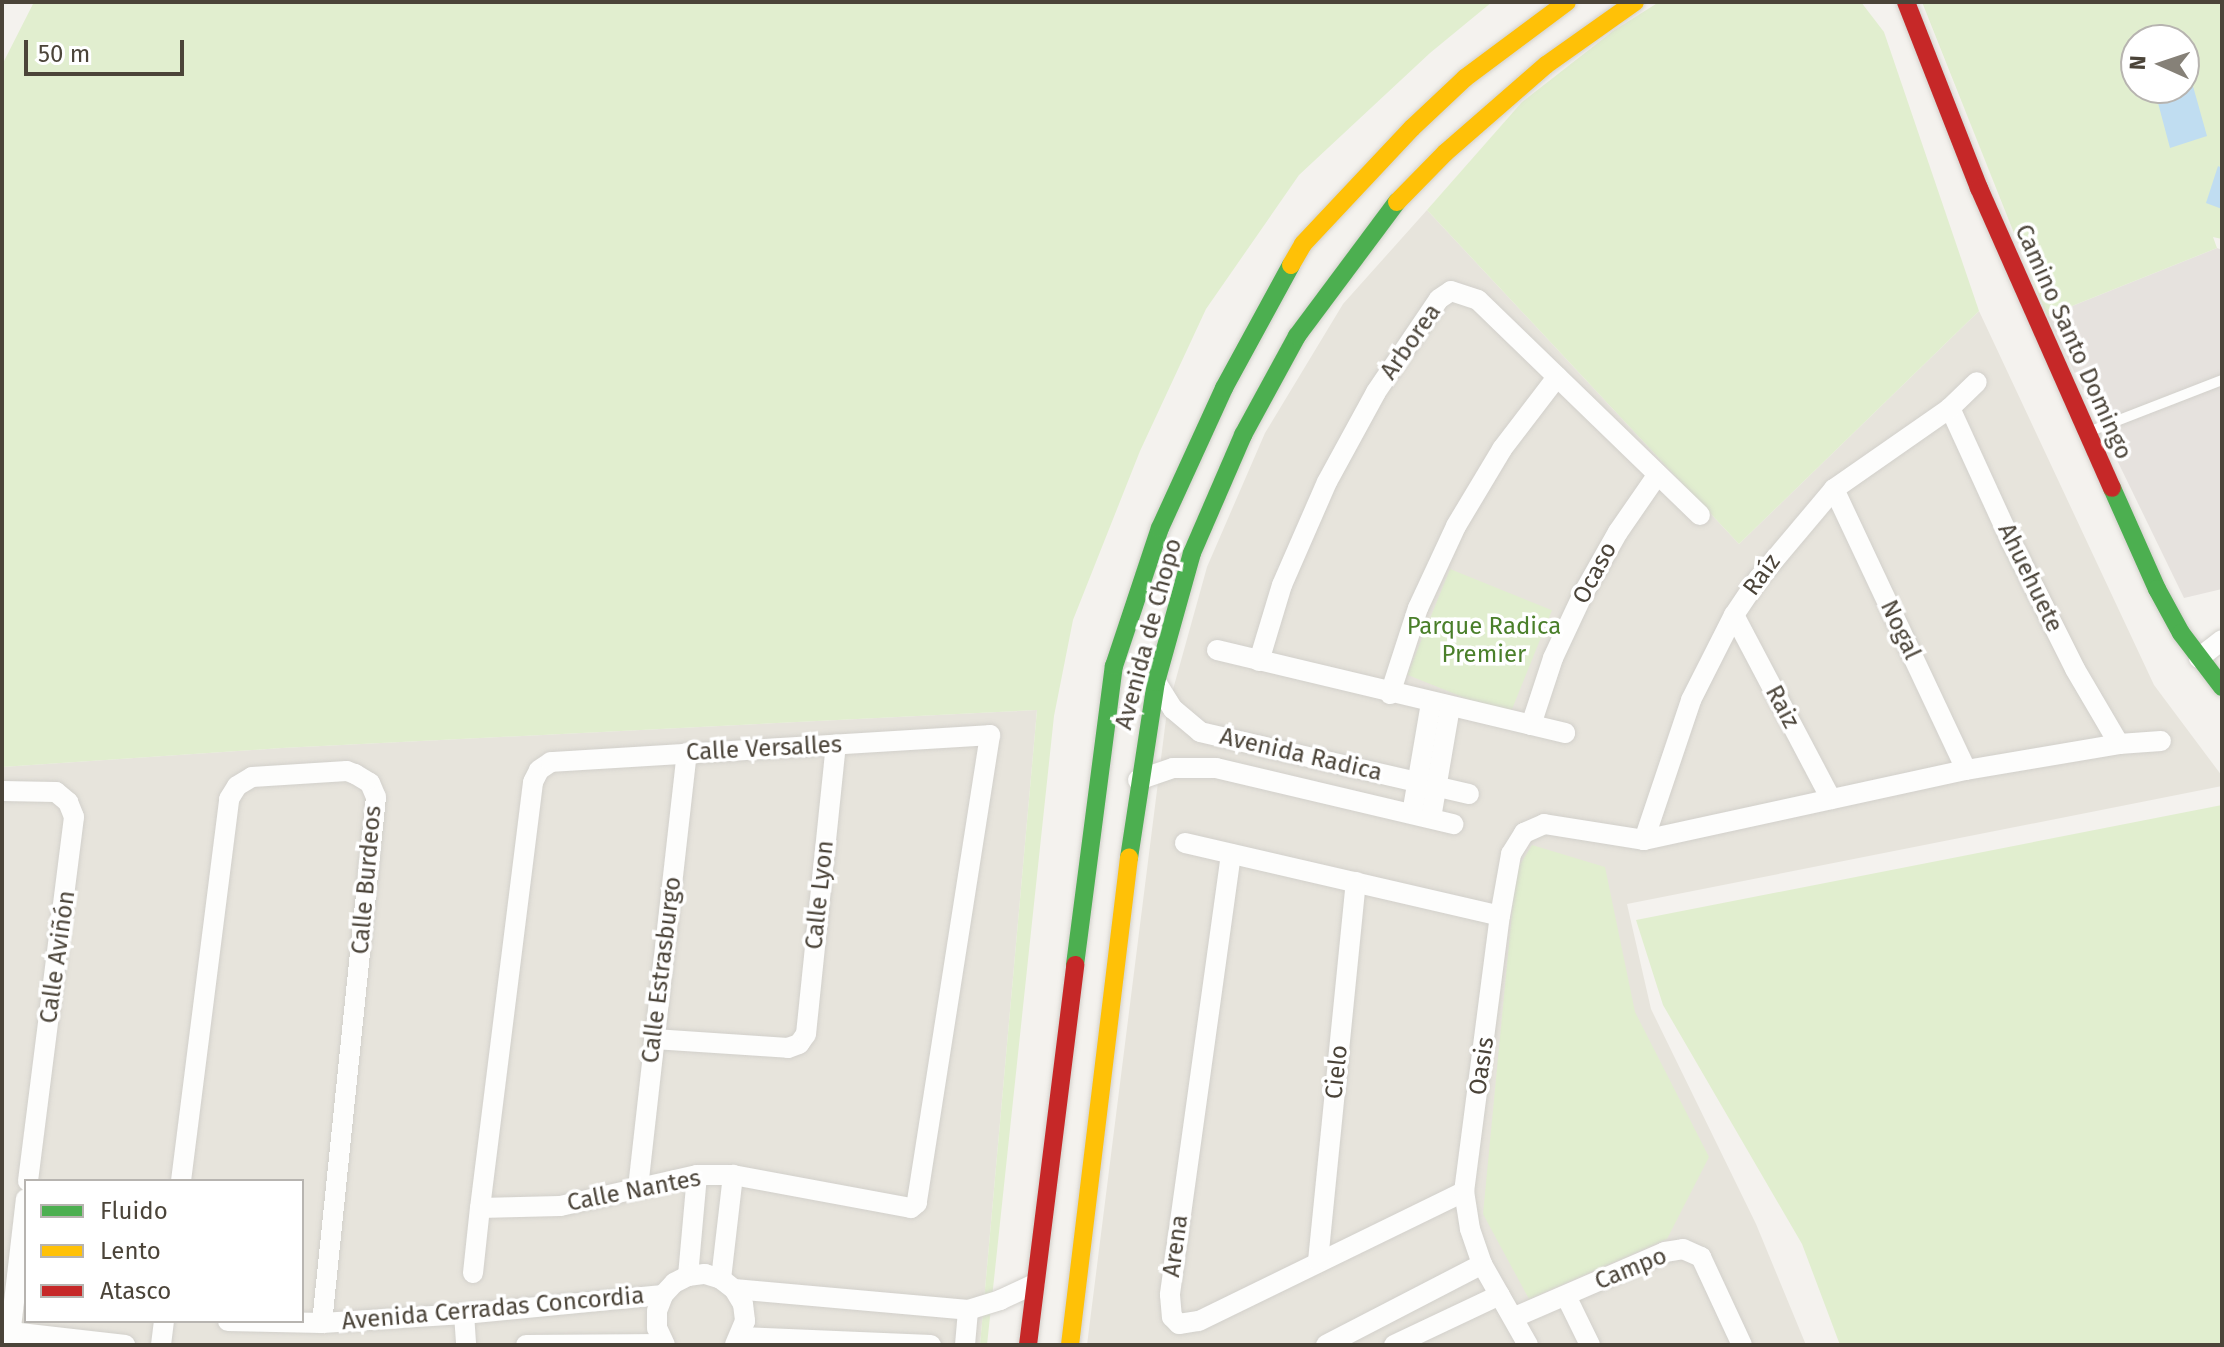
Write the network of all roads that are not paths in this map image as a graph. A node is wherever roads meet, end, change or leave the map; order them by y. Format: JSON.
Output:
{"nodes":[{"id":1,"x":1567,"y":2,"type":"edge"},
{"id":2,"x":1635,"y":2,"type":"edge"},
{"id":3,"x":1891,"y":2,"type":"edge"},
{"id":4,"x":1906,"y":2,"type":"edge"},
{"id":5,"x":1920,"y":38,"type":"junction"},
{"id":6,"x":1557,"y":377,"type":"junction"},
{"id":7,"x":2222,"y":380,"type":"edge"},
{"id":8,"x":1977,"y":382,"type":"dead end"},
{"id":9,"x":1950,"y":408,"type":"junction"},
{"id":10,"x":2086,"y":433,"type":"junction"},
{"id":11,"x":1658,"y":474,"type":"junction"},
{"id":12,"x":1834,"y":489,"type":"junction"},
{"id":13,"x":1700,"y":515,"type":"dead end"},
{"id":14,"x":1734,"y":615,"type":"junction"},
{"id":15,"x":2222,"y":640,"type":"edge"},
{"id":16,"x":1217,"y":650,"type":"dead end"},
{"id":17,"x":2199,"y":658,"type":"junction"},
{"id":18,"x":1259,"y":661,"type":"junction"},
{"id":19,"x":1156,"y":682,"type":"junction"},
{"id":20,"x":2222,"y":687,"type":"edge"},
{"id":21,"x":1390,"y":694,"type":"junction"},
{"id":22,"x":1440,"y":705,"type":"junction"},
{"id":23,"x":1531,"y":725,"type":"junction"},
{"id":24,"x":1565,"y":733,"type":"dead end"},
{"id":25,"x":2161,"y":741,"type":"dead end"},
{"id":26,"x":2119,"y":744,"type":"junction"},
{"id":27,"x":836,"y":745,"type":"junction"},
{"id":28,"x":687,"y":753,"type":"junction"},
{"id":29,"x":1966,"y":770,"type":"junction"},
{"id":30,"x":1138,"y":780,"type":"junction"},
{"id":31,"x":1427,"y":785,"type":"junction"},
{"id":32,"x":2,"y":791,"type":"edge"},
{"id":33,"x":1469,"y":794,"type":"dead end"},
{"id":34,"x":1831,"y":799,"type":"junction"},
{"id":35,"x":1422,"y":816,"type":"junction"},
{"id":36,"x":1453,"y":824,"type":"dead end"},
{"id":37,"x":1644,"y":840,"type":"junction"},
{"id":38,"x":1185,"y":843,"type":"dead end"},
{"id":39,"x":1231,"y":854,"type":"junction"},
{"id":40,"x":1356,"y":882,"type":"junction"},
{"id":41,"x":1500,"y":916,"type":"junction"},
{"id":42,"x":1071,"y":968,"type":"junction"},
{"id":43,"x":1114,"y":973,"type":"junction"},
{"id":44,"x":654,"y":1039,"type":"junction"},
{"id":45,"x":697,"y":1175,"type":"junction"},
{"id":46,"x":733,"y":1175,"type":"junction"},
{"id":47,"x":28,"y":1179,"type":"edge"},
{"id":48,"x":181,"y":1179,"type":"edge"},
{"id":49,"x":638,"y":1188,"type":"junction"},
{"id":50,"x":1464,"y":1192,"type":"junction"},
{"id":51,"x":920,"y":1193,"type":"joint"},
{"id":52,"x":480,"y":1208,"type":"junction"},
{"id":53,"x":24,"y":1215,"type":"edge"},
{"id":54,"x":1318,"y":1261,"type":"junction"},
{"id":55,"x":1482,"y":1264,"type":"junction"},
{"id":56,"x":473,"y":1273,"type":"dead end"},
{"id":57,"x":688,"y":1276,"type":"junction"},
{"id":58,"x":728,"y":1284,"type":"junction"},
{"id":59,"x":1034,"y":1284,"type":"junction"},
{"id":60,"x":14,"y":1295,"type":"edge"},
{"id":61,"x":663,"y":1295,"type":"junction"},
{"id":62,"x":1500,"y":1295,"type":"junction"},
{"id":63,"x":1566,"y":1296,"type":"junction"},
{"id":64,"x":968,"y":1310,"type":"junction"},
{"id":65,"x":464,"y":1314,"type":"junction"},
{"id":66,"x":1515,"y":1317,"type":"junction"},
{"id":67,"x":164,"y":1323,"type":"edge"},
{"id":68,"x":304,"y":1323,"type":"edge"},
{"id":69,"x":322,"y":1323,"type":"junction"},
{"id":70,"x":7,"y":1336,"type":"edge"},
{"id":71,"x":1358,"y":1338,"type":"edge"},
{"id":72,"x":738,"y":1341,"type":"edge"},
{"id":73,"x":664,"y":1344,"type":"edge"},
{"id":74,"x":125,"y":1345,"type":"edge"},
{"id":75,"x":161,"y":1345,"type":"edge"},
{"id":76,"x":466,"y":1345,"type":"edge"},
{"id":77,"x":526,"y":1345,"type":"edge"},
{"id":78,"x":931,"y":1345,"type":"edge"},
{"id":79,"x":965,"y":1345,"type":"edge"},
{"id":80,"x":1028,"y":1345,"type":"edge"},
{"id":81,"x":1070,"y":1345,"type":"edge"},
{"id":82,"x":1326,"y":1345,"type":"edge"},
{"id":83,"x":1394,"y":1345,"type":"edge"},
{"id":84,"x":1528,"y":1345,"type":"edge"},
{"id":85,"x":1590,"y":1345,"type":"edge"},
{"id":86,"x":1742,"y":1345,"type":"edge"}],
"edges":[{"from":1,"to":42,"type":"street","name":"Avenida de Chopo"},
{"from":2,"to":19,"type":"street","name":"Avenida de Chopo"},
{"from":3,"to":5,"type":"street"},
{"from":4,"to":5,"type":"street","name":"Camino Santo Domingo"},
{"from":5,"to":10,"type":"street","name":"Camino Santo Domingo"},
{"from":6,"to":11,"type":"street","name":"Arborea"},
{"from":6,"to":18,"type":"street","name":"Arborea"},
{"from":6,"to":21,"type":"street"},
{"from":7,"to":10,"type":"lane"},
{"from":8,"to":9,"type":"street","name":"Raíz"},
{"from":9,"to":12,"type":"street","name":"Raíz"},
{"from":9,"to":26,"type":"street","name":"Ahuehuete"},
{"from":10,"to":17,"type":"street","name":"Camino Santo Domingo"},
{"from":11,"to":13,"type":"street","name":"Arborea"},
{"from":11,"to":23,"type":"street","name":"Ocaso"},
{"from":12,"to":14,"type":"street","name":"Raíz"},
{"from":12,"to":29,"type":"street","name":"Nogal"},
{"from":14,"to":34,"type":"street","name":"Raiz"},
{"from":14,"to":37,"type":"street","name":"Raíz"},
{"from":15,"to":17,"type":"street"},
{"from":16,"to":18,"type":"street"},
{"from":17,"to":20,"type":"street","name":"Camino Santo Domingo"},
{"from":18,"to":21,"type":"street"},
{"from":19,"to":30,"type":"street","name":"Avenida de Chopo"},
{"from":19,"to":31,"type":"street","name":"Avenida Radica"},
{"from":21,"to":22,"type":"street"},
{"from":22,"to":23,"type":"street"},
{"from":22,"to":31,"type":"street"},
{"from":23,"to":24,"type":"street"},
{"from":25,"to":26,"type":"street"},
{"from":26,"to":29,"type":"street"},
{"from":27,"to":28,"type":"street","name":"Calle Versalles"},
{"from":27,"to":44,"type":"street","name":"Calle Lyon"},
{"from":27,"to":51,"type":"street","name":"Calle Versalles"},
{"from":28,"to":44,"type":"street","name":"Calle Estrasburgo"},
{"from":28,"to":52,"type":"street","name":"Calle Versalles"},
{"from":29,"to":34,"type":"street"},
{"from":30,"to":35,"type":"street","name":"Avenida Radica"},
{"from":30,"to":43,"type":"street","name":"Avenida de Chopo"},
{"from":31,"to":33,"type":"street","name":"Avenida Radica"},
{"from":31,"to":35,"type":"street"},
{"from":32,"to":47,"type":"street","name":"Calle Aviñón"},
{"from":34,"to":37,"type":"street"},
{"from":35,"to":36,"type":"street","name":"Avenida Radica"},
{"from":37,"to":41,"type":"street","name":"Oasis"},
{"from":38,"to":39,"type":"street"},
{"from":39,"to":40,"type":"street"},
{"from":39,"to":54,"type":"street","name":"Arena"},
{"from":40,"to":41,"type":"street"},
{"from":40,"to":54,"type":"street","name":"Cielo"},
{"from":41,"to":50,"type":"street","name":"Oasis"},
{"from":42,"to":43,"type":"street"},
{"from":42,"to":59,"type":"street","name":"Avenida de Chopo"},
{"from":43,"to":81,"type":"street","name":"Avenida de Chopo"},
{"from":44,"to":49,"type":"street","name":"Calle Estrasburgo"},
{"from":45,"to":46,"type":"street","name":"Calle Nantes"},
{"from":45,"to":49,"type":"street","name":"Calle Nantes"},
{"from":45,"to":57,"type":"street"},
{"from":46,"to":51,"type":"street","name":"Calle Nantes"},
{"from":46,"to":58,"type":"street"},
{"from":48,"to":69,"type":"street","name":"Calle Burdeos"},
{"from":49,"to":52,"type":"street","name":"Calle Nantes"},
{"from":50,"to":54,"type":"street","name":"Arena"},
{"from":50,"to":55,"type":"street","name":"Oasis"},
{"from":52,"to":56,"type":"street"},
{"from":53,"to":60,"type":"street"},
{"from":55,"to":62,"type":"street","name":"Oasis"},
{"from":55,"to":71,"type":"street"},
{"from":57,"to":58,"type":"street"},
{"from":57,"to":61,"type":"street"},
{"from":58,"to":64,"type":"street"},
{"from":58,"to":72,"type":"street"},
{"from":59,"to":64,"type":"street"},
{"from":59,"to":80,"type":"street","name":"Avenida de Chopo"},
{"from":60,"to":70,"type":"street"},
{"from":61,"to":65,"type":"street","name":"Avenida Cerradas Concordia"},
{"from":61,"to":73,"type":"street"},
{"from":62,"to":66,"type":"street","name":"Oasis"},
{"from":62,"to":83,"type":"street"},
{"from":63,"to":66,"type":"street","name":"Campo"},
{"from":63,"to":85,"type":"street"},
{"from":63,"to":86,"type":"street","name":"Campo"},
{"from":64,"to":79,"type":"street"},
{"from":65,"to":69,"type":"street","name":"Avenida Cerradas Concordia"},
{"from":65,"to":76,"type":"street"},
{"from":66,"to":84,"type":"street","name":"Oasis"},
{"from":67,"to":75,"type":"street"},
{"from":68,"to":69,"type":"street","name":"Avenida Cerradas Concordia"},
{"from":70,"to":74,"type":"street"},
{"from":71,"to":82,"type":"street"},
{"from":72,"to":78,"type":"street"},
{"from":73,"to":77,"type":"street","name":"Avenida Cerradas Concordia"}]}
